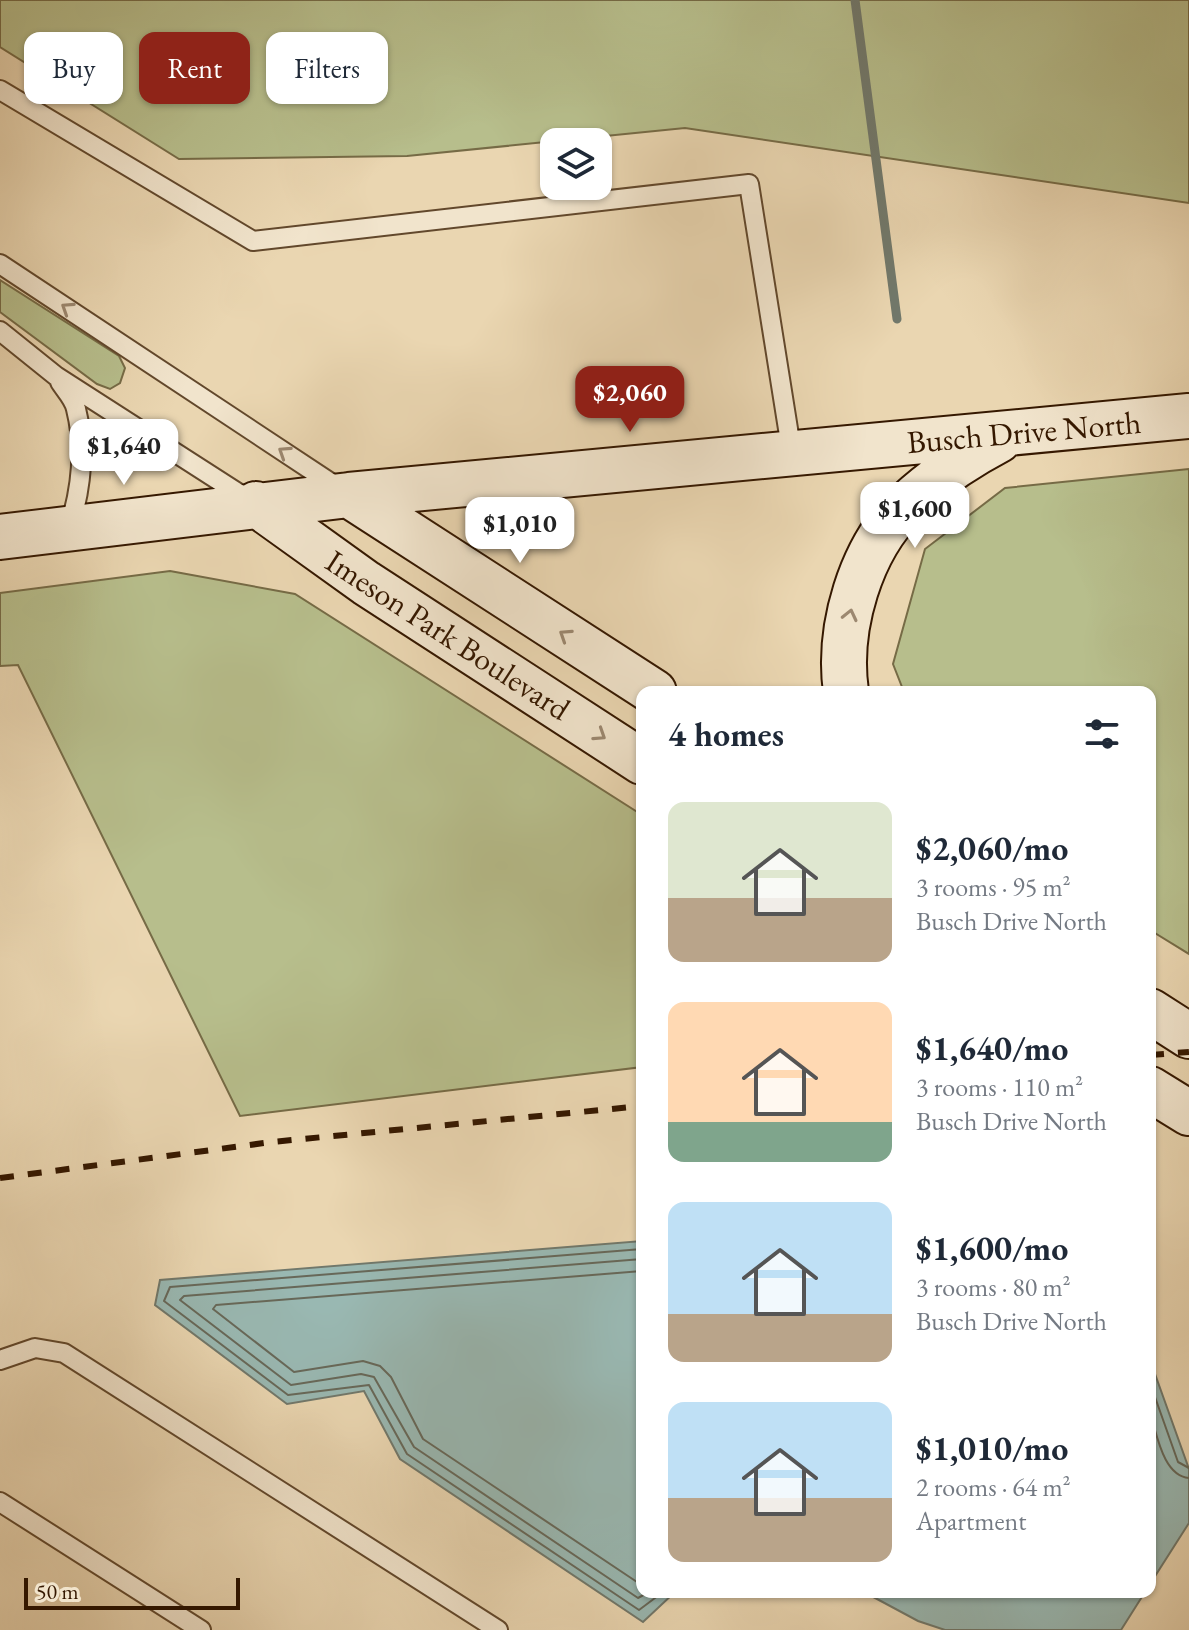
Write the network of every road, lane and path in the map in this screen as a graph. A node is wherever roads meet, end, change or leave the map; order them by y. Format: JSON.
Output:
{"nodes":[{"id":1,"x":0,"y":90,"type":"edge"},
{"id":2,"x":0,"y":264,"type":"edge"},
{"id":3,"x":0,"y":331,"type":"edge"},
{"id":4,"x":56,"y":376,"type":"junction"},
{"id":5,"x":1189,"y":416,"type":"edge"},
{"id":6,"x":1011,"y":434,"type":"junction"},
{"id":7,"x":792,"y":454,"type":"junction"},
{"id":8,"x":349,"y":495,"type":"junction"},
{"id":9,"x":256,"y":504,"type":"junction"},
{"id":10,"x":69,"y":528,"type":"junction"},
{"id":11,"x":0,"y":537,"type":"edge"},
{"id":12,"x":645,"y":686,"type":"edge"},
{"id":13,"x":846,"y":686,"type":"edge"},
{"id":14,"x":636,"y":758,"type":"edge"},
{"id":15,"x":1156,"y":1015,"type":"edge"},
{"id":16,"x":1189,"y":1036,"type":"edge"},
{"id":17,"x":1156,"y":1093,"type":"edge"},
{"id":18,"x":1189,"y":1113,"type":"edge"},
{"id":19,"x":0,"y":1360,"type":"edge"},
{"id":20,"x":0,"y":1502,"type":"edge"},
{"id":21,"x":201,"y":1630,"type":"edge"},
{"id":22,"x":498,"y":1630,"type":"edge"}],
"edges":[{"from":1,"to":7,"type":"lane"},
{"from":8,"to":2,"type":"lane","one_way":true},
{"from":3,"to":4,"type":"lane"},
{"from":4,"to":9,"type":"lane"},
{"from":4,"to":10,"type":"lane"},
{"from":5,"to":6,"type":"street","name":"Busch Drive North"},
{"from":6,"to":7,"type":"street","name":"Busch Drive North"},
{"from":13,"to":6,"type":"street","one_way":true},
{"from":7,"to":8,"type":"street","name":"Busch Drive North"},
{"from":8,"to":9,"type":"street","name":"Busch Drive North"},
{"from":12,"to":8,"type":"street","name":"Imeson Park Boulevard","one_way":true},
{"from":9,"to":10,"type":"street","name":"Busch Drive North"},
{"from":9,"to":14,"type":"street","name":"Imeson Park Boulevard","one_way":true},
{"from":10,"to":11,"type":"street","name":"Busch Drive North"},
{"from":15,"to":16,"type":"street"},
{"from":17,"to":18,"type":"street"},
{"from":19,"to":22,"type":"lane"},
{"from":20,"to":21,"type":"lane"}]}
